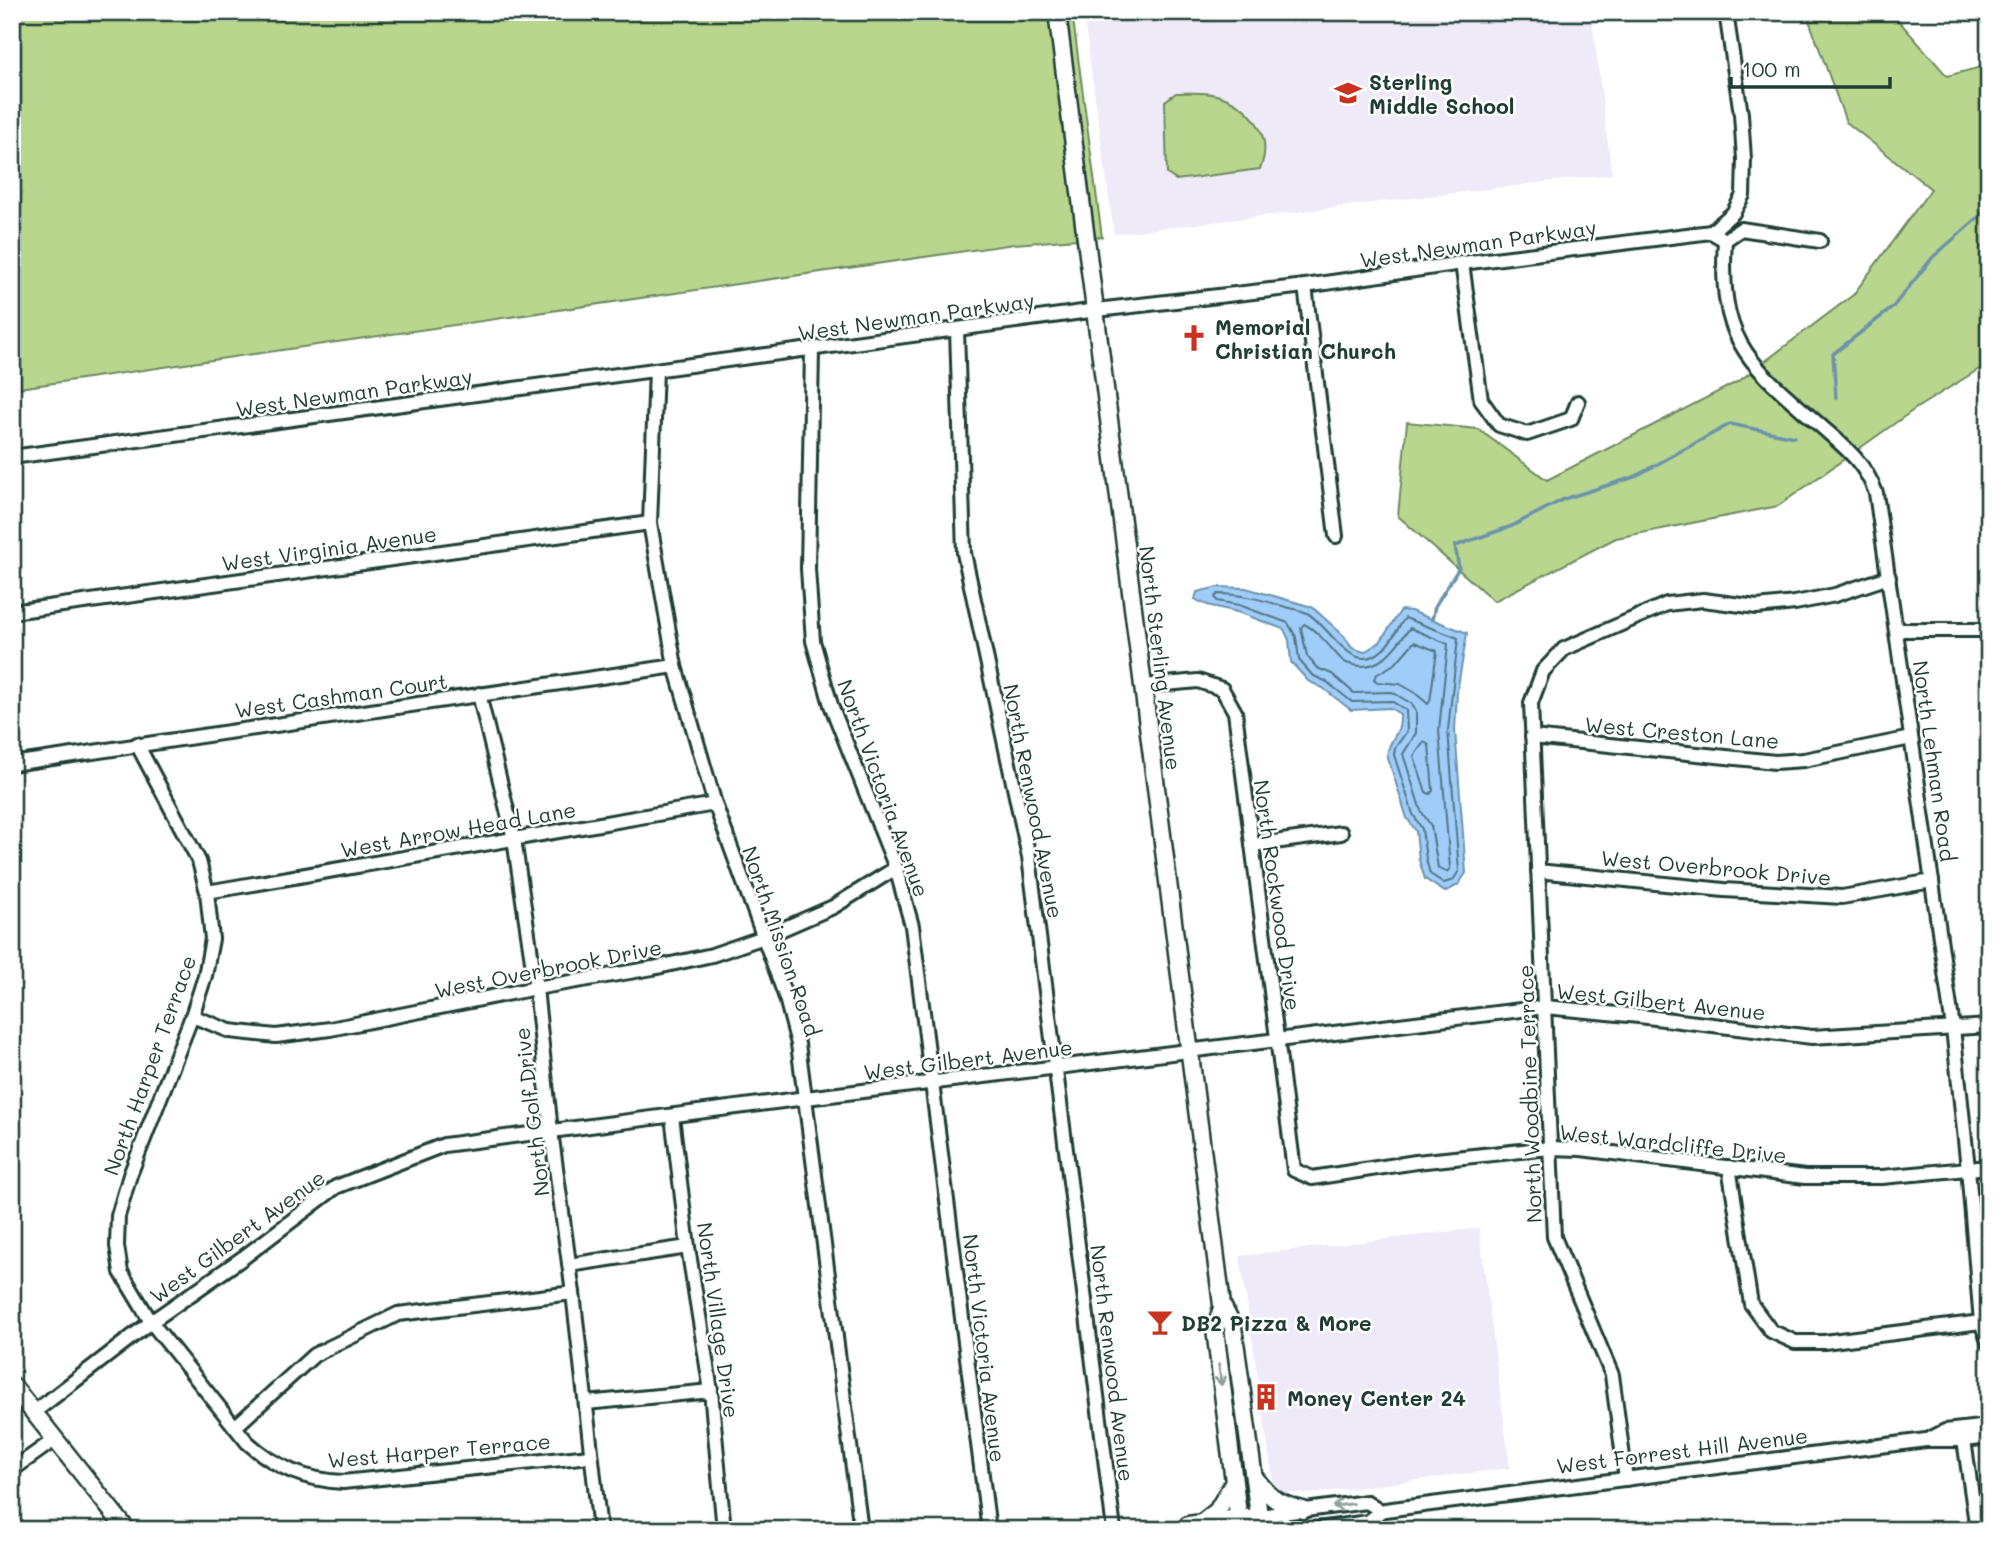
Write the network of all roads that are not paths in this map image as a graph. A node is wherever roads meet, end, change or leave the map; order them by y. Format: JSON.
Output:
{"nodes":[{"id":1,"x":1057,"y":12,"type":"edge"},
{"id":2,"x":1726,"y":12,"type":"edge"},
{"id":3,"x":1711,"y":232,"type":"junction"},
{"id":4,"x":1725,"y":240,"type":"junction"},
{"id":5,"x":1820,"y":241,"type":"dead end"},
{"id":6,"x":1462,"y":263,"type":"junction"},
{"id":7,"x":1304,"y":286,"type":"junction"},
{"id":8,"x":1097,"y":310,"type":"junction"},
{"id":9,"x":957,"y":330,"type":"junction"},
{"id":10,"x":812,"y":350,"type":"junction"},
{"id":11,"x":656,"y":370,"type":"junction"},
{"id":12,"x":1578,"y":402,"type":"dead end"},
{"id":13,"x":12,"y":457,"type":"edge"},
{"id":14,"x":650,"y":523,"type":"junction"},
{"id":15,"x":1336,"y":536,"type":"dead end"},
{"id":16,"x":1889,"y":577,"type":"junction"},
{"id":17,"x":12,"y":612,"type":"edge"},
{"id":18,"x":1898,"y":630,"type":"junction"},
{"id":19,"x":1989,"y":630,"type":"edge"},
{"id":20,"x":675,"y":666,"type":"junction"},
{"id":21,"x":1144,"y":686,"type":"junction"},
{"id":22,"x":479,"y":694,"type":"junction"},
{"id":23,"x":1532,"y":737,"type":"junction"},
{"id":24,"x":1911,"y":738,"type":"junction"},
{"id":25,"x":137,"y":744,"type":"junction"},
{"id":26,"x":12,"y":764,"type":"edge"},
{"id":27,"x":715,"y":804,"type":"junction"},
{"id":28,"x":1341,"y":833,"type":"dead end"},
{"id":29,"x":514,"y":839,"type":"junction"},
{"id":30,"x":1252,"y":845,"type":"junction"},
{"id":31,"x":896,"y":868,"type":"junction"},
{"id":32,"x":1538,"y":871,"type":"junction"},
{"id":33,"x":1932,"y":881,"type":"junction"},
{"id":34,"x":207,"y":892,"type":"junction"},
{"id":35,"x":764,"y":937,"type":"junction"},
{"id":36,"x":536,"y":988,"type":"junction"},
{"id":37,"x":1545,"y":1007,"type":"junction"},
{"id":38,"x":192,"y":1016,"type":"junction"},
{"id":39,"x":1989,"y":1026,"type":"edge"},
{"id":40,"x":1953,"y":1028,"type":"junction"},
{"id":41,"x":1278,"y":1041,"type":"junction"},
{"id":42,"x":1189,"y":1052,"type":"junction"},
{"id":43,"x":1057,"y":1068,"type":"junction"},
{"id":44,"x":931,"y":1084,"type":"junction"},
{"id":45,"x":806,"y":1098,"type":"junction"},
{"id":46,"x":672,"y":1116,"type":"junction"},
{"id":47,"x":551,"y":1131,"type":"junction"},
{"id":48,"x":1550,"y":1148,"type":"junction"},
{"id":49,"x":1729,"y":1167,"type":"junction"},
{"id":50,"x":1989,"y":1167,"type":"edge"},
{"id":51,"x":1968,"y":1168,"type":"junction"},
{"id":52,"x":1312,"y":1178,"type":"joint"},
{"id":53,"x":688,"y":1247,"type":"junction"},
{"id":54,"x":569,"y":1265,"type":"junction"},
{"id":55,"x":573,"y":1293,"type":"junction"},
{"id":56,"x":1222,"y":1308,"type":"junction"},
{"id":57,"x":151,"y":1322,"type":"junction"},
{"id":58,"x":1981,"y":1322,"type":"junction"},
{"id":59,"x":1989,"y":1344,"type":"edge"},
{"id":60,"x":12,"y":1385,"type":"edge"},
{"id":61,"x":711,"y":1391,"type":"junction"},
{"id":62,"x":586,"y":1403,"type":"junction"},
{"id":63,"x":33,"y":1413,"type":"junction"},
{"id":64,"x":1989,"y":1426,"type":"edge"},
{"id":65,"x":235,"y":1427,"type":"junction"},
{"id":66,"x":1989,"y":1437,"type":"edge"},
{"id":67,"x":54,"y":1440,"type":"junction"},
{"id":68,"x":1926,"y":1440,"type":"junction"},
{"id":69,"x":1965,"y":1440,"type":"junction"},
{"id":70,"x":590,"y":1456,"type":"junction"},
{"id":71,"x":12,"y":1470,"type":"edge"},
{"id":72,"x":1254,"y":1476,"type":"junction"},
{"id":73,"x":1626,"y":1479,"type":"junction"},
{"id":74,"x":1234,"y":1482,"type":"junction"},
{"id":75,"x":1303,"y":1510,"type":"junction"},
{"id":76,"x":1381,"y":1511,"type":"junction"},
{"id":77,"x":1201,"y":1523,"type":"junction"},
{"id":78,"x":1260,"y":1523,"type":"edge"},
{"id":79,"x":1239,"y":1524,"type":"edge"},
{"id":80,"x":128,"y":1530,"type":"edge"},
{"id":81,"x":600,"y":1530,"type":"edge"},
{"id":82,"x":724,"y":1530,"type":"edge"},
{"id":83,"x":861,"y":1530,"type":"edge"},
{"id":84,"x":989,"y":1530,"type":"edge"},
{"id":85,"x":1114,"y":1530,"type":"edge"},
{"id":86,"x":1184,"y":1530,"type":"edge"},
{"id":87,"x":1311,"y":1530,"type":"edge"},
{"id":88,"x":1977,"y":1530,"type":"edge"}],
"edges":[{"from":1,"to":8,"type":"main road","name":"North Sterling Avenue"},
{"from":2,"to":3,"type":"street"},
{"from":3,"to":4,"type":"street"},
{"from":3,"to":6,"type":"street","name":"West Newman Parkway"},
{"from":4,"to":5,"type":"street"},
{"from":4,"to":16,"type":"street","name":"North Lehman Road"},
{"from":6,"to":7,"type":"street","name":"West Newman Parkway"},
{"from":6,"to":12,"type":"street"},
{"from":7,"to":8,"type":"street","name":"West Newman Parkway"},
{"from":7,"to":15,"type":"street"},
{"from":8,"to":9,"type":"street","name":"West Newman Parkway"},
{"from":8,"to":21,"type":"main road","name":"North Sterling Avenue"},
{"from":9,"to":10,"type":"street","name":"West Newman Parkway"},
{"from":9,"to":43,"type":"street","name":"North Renwood Avenue"},
{"from":10,"to":11,"type":"street","name":"West Newman Parkway"},
{"from":10,"to":31,"type":"street","name":"North Victoria Avenue"},
{"from":11,"to":13,"type":"street","name":"West Newman Parkway"},
{"from":11,"to":14,"type":"street","name":"North Mission Road"},
{"from":14,"to":17,"type":"street","name":"West Virginia Avenue"},
{"from":14,"to":20,"type":"street","name":"North Mission Road"},
{"from":16,"to":18,"type":"street","name":"North Lehman Road"},
{"from":16,"to":23,"type":"street","name":"North Woodbine Terrace"},
{"from":18,"to":19,"type":"street"},
{"from":18,"to":24,"type":"street","name":"North Lehman Road"},
{"from":20,"to":22,"type":"street","name":"West Cashman Court"},
{"from":20,"to":27,"type":"street","name":"North Mission Road"},
{"from":21,"to":30,"type":"street","name":"North Rockwood Drive"},
{"from":21,"to":42,"type":"main road","name":"North Sterling Avenue"},
{"from":22,"to":25,"type":"street","name":"West Cashman Court"},
{"from":22,"to":29,"type":"street","name":"North Golf Drive"},
{"from":23,"to":24,"type":"street","name":"West Creston Lane"},
{"from":23,"to":32,"type":"street","name":"North Woodbine Terrace"},
{"from":24,"to":33,"type":"street","name":"North Lehman Road"},
{"from":25,"to":26,"type":"street","name":"West Cashman Court"},
{"from":25,"to":34,"type":"street","name":"North Harper Terrace"},
{"from":27,"to":29,"type":"street","name":"West Arrow Head Lane"},
{"from":27,"to":35,"type":"street","name":"North Mission Road"},
{"from":28,"to":30,"type":"street"},
{"from":29,"to":34,"type":"street","name":"West Arrow Head Lane"},
{"from":29,"to":36,"type":"street","name":"North Golf Drive"},
{"from":30,"to":41,"type":"street","name":"North Rockwood Drive"},
{"from":31,"to":35,"type":"street","name":"West Overbrook Drive"},
{"from":31,"to":44,"type":"street","name":"North Victoria Avenue"},
{"from":32,"to":33,"type":"street","name":"West Overbrook Drive"},
{"from":32,"to":37,"type":"street","name":"North Woodbine Terrace"},
{"from":33,"to":40,"type":"street","name":"North Lehman Road"},
{"from":34,"to":38,"type":"street","name":"North Harper Terrace"},
{"from":35,"to":36,"type":"street","name":"West Overbrook Drive"},
{"from":35,"to":45,"type":"street","name":"North Mission Road"},
{"from":36,"to":38,"type":"street","name":"West Overbrook Drive"},
{"from":36,"to":47,"type":"street","name":"North Golf Drive"},
{"from":37,"to":40,"type":"street","name":"West Gilbert Avenue"},
{"from":37,"to":41,"type":"street","name":"West Gilbert Avenue"},
{"from":37,"to":48,"type":"street","name":"North Woodbine Terrace"},
{"from":38,"to":57,"type":"street","name":"North Harper Terrace"},
{"from":39,"to":40,"type":"street","name":"West Gilbert Avenue"},
{"from":40,"to":51,"type":"street","name":"North Lehman Road"},
{"from":41,"to":42,"type":"street","name":"West Gilbert Avenue"},
{"from":41,"to":52,"type":"street","name":"North Rockwood Drive"},
{"from":42,"to":43,"type":"street","name":"West Gilbert Avenue"},
{"from":42,"to":56,"type":"main road","name":"North Sterling Avenue"},
{"from":43,"to":44,"type":"street","name":"West Gilbert Avenue"},
{"from":43,"to":85,"type":"street","name":"North Renwood Avenue"},
{"from":44,"to":45,"type":"street","name":"West Gilbert Avenue"},
{"from":44,"to":84,"type":"street","name":"North Victoria Avenue"},
{"from":45,"to":46,"type":"street","name":"West Gilbert Avenue"},
{"from":45,"to":83,"type":"street","name":"North Mission Road"},
{"from":46,"to":47,"type":"street","name":"West Gilbert Avenue"},
{"from":46,"to":53,"type":"street","name":"North Village Drive"},
{"from":47,"to":54,"type":"street","name":"North Golf Drive"},
{"from":47,"to":57,"type":"street","name":"West Gilbert Avenue"},
{"from":48,"to":49,"type":"street","name":"West Wardcliffe Drive"},
{"from":48,"to":52,"type":"street","name":"West Wardcliffe Drive"},
{"from":48,"to":73,"type":"street","name":"North Woodbine Terrace"},
{"from":49,"to":51,"type":"street","name":"West Wardcliffe Drive"},
{"from":49,"to":58,"type":"street"},
{"from":50,"to":51,"type":"street","name":"West Wardcliffe Drive"},
{"from":51,"to":58,"type":"street","name":"North Lehman Road"},
{"from":53,"to":54,"type":"street"},
{"from":53,"to":61,"type":"street","name":"North Village Drive"},
{"from":54,"to":55,"type":"street","name":"North Golf Drive"},
{"from":55,"to":62,"type":"street","name":"North Golf Drive"},
{"from":55,"to":65,"type":"street"},
{"from":56,"to":72,"type":"main road","name":"North Sterling Avenue"},
{"from":56,"to":74,"type":"main road","name":"North Sterling Avenue","one_way":true},
{"from":57,"to":63,"type":"street","name":"West Gilbert Avenue"},
{"from":57,"to":65,"type":"street","name":"West Harper Terrace"},
{"from":58,"to":59,"type":"street","name":"North Lehman Road"},
{"from":60,"to":63,"type":"main road"},
{"from":61,"to":62,"type":"street"},
{"from":61,"to":82,"type":"street","name":"North Village Drive"},
{"from":62,"to":70,"type":"street","name":"North Golf Drive"},
{"from":63,"to":67,"type":"main road"},
{"from":64,"to":68,"type":"street"},
{"from":65,"to":70,"type":"street","name":"West Harper Terrace"},
{"from":66,"to":69,"type":"street","name":"West Forrest Hill Avenue"},
{"from":67,"to":71,"type":"street"},
{"from":67,"to":80,"type":"main road"},
{"from":68,"to":69,"type":"street","name":"West Forrest Hill Avenue"},
{"from":68,"to":73,"type":"street","name":"West Forrest Hill Avenue"},
{"from":69,"to":88,"type":"street"},
{"from":70,"to":81,"type":"street","name":"North Golf Drive"},
{"from":72,"to":75,"type":"main road"},
{"from":72,"to":78,"type":"main road","name":"North Sterling Avenue"},
{"from":73,"to":76,"type":"street","name":"West Forrest Hill Avenue"},
{"from":74,"to":77,"type":"main road"},
{"from":74,"to":79,"type":"main road","name":"North Sterling Avenue"},
{"from":76,"to":75,"type":"street","name":"West Forrest Hill Avenue","one_way":true},
{"from":75,"to":78,"type":"street","name":"West Forrest Hill Avenue"},
{"from":76,"to":87,"type":"street","name":"West Forrest Hill Avenue"},
{"from":77,"to":79,"type":"main road","name":"West Forrest Hill Avenue"},
{"from":77,"to":86,"type":"main road","name":"West Forrest Hill Avenue"},
{"from":78,"to":79,"type":"main road","name":"West Forrest Hill Avenue"}]}
